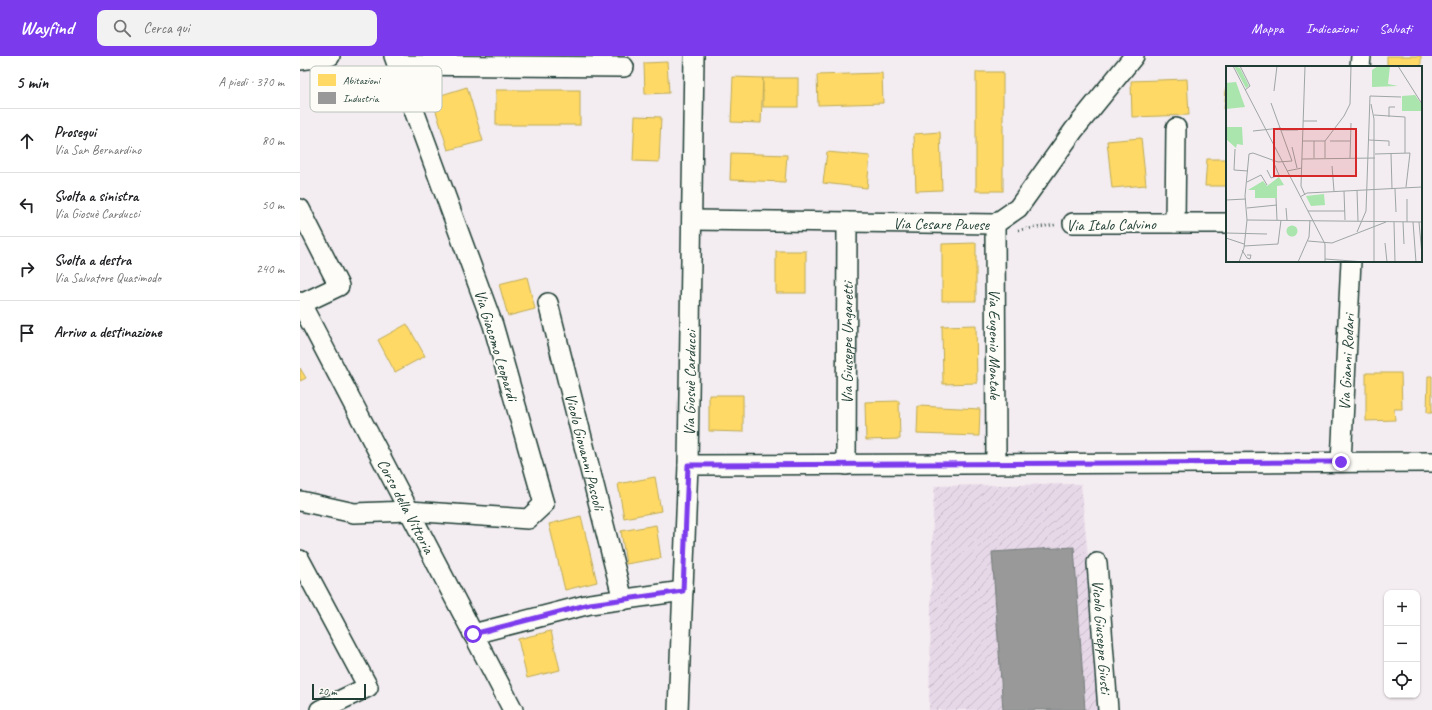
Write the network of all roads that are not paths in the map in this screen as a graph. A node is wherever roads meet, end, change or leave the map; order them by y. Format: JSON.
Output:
{"nodes":[{"id":1,"x":330,"y":56,"type":"edge"},
{"id":2,"x":694,"y":56,"type":"edge"},
{"id":3,"x":1134,"y":56,"type":"edge"},
{"id":4,"x":1361,"y":56,"type":"edge"},
{"id":5,"x":300,"y":60,"type":"edge"},
{"id":6,"x":395,"y":61,"type":"edge"},
{"id":7,"x":1360,"y":66,"type":"edge"},
{"id":8,"x":624,"y":67,"type":"dead end"},
{"id":9,"x":414,"y":112,"type":"edge"},
{"id":10,"x":1176,"y":128,"type":"dead end"},
{"id":11,"x":300,"y":209,"type":"edge"},
{"id":12,"x":692,"y":220,"type":"junction"},
{"id":13,"x":847,"y":222,"type":"junction"},
{"id":14,"x":1073,"y":223,"type":"road end"},
{"id":15,"x":1175,"y":223,"type":"junction"},
{"id":16,"x":1226,"y":223,"type":"edge"},
{"id":17,"x":995,"y":224,"type":"junction"},
{"id":18,"x":1351,"y":262,"type":"edge"},
{"id":19,"x":300,"y":303,"type":"edge"},
{"id":20,"x":548,"y":303,"type":"dead end"},
{"id":21,"x":1341,"y":462,"type":"junction"},
{"id":22,"x":1432,"y":462,"type":"edge"},
{"id":23,"x":996,"y":464,"type":"junction"},
{"id":24,"x":688,"y":465,"type":"junction"},
{"id":25,"x":846,"y":465,"type":"junction"},
{"id":26,"x":300,"y":501,"type":"edge"},
{"id":27,"x":409,"y":511,"type":"junction"},
{"id":28,"x":300,"y":560,"type":"edge"},
{"id":29,"x":1097,"y":563,"type":"dead end"},
{"id":30,"x":683,"y":591,"type":"junction"},
{"id":31,"x":623,"y":600,"type":"junction"},
{"id":32,"x":473,"y":634,"type":"junction"},
{"id":33,"x":320,"y":710,"type":"edge"},
{"id":34,"x":513,"y":710,"type":"edge"},
{"id":35,"x":678,"y":710,"type":"edge"},
{"id":36,"x":1108,"y":710,"type":"edge"}],
"edges":[{"from":1,"to":5,"type":"street"},
{"from":2,"to":12,"type":"street","name":"Via Giosuè Carducci"},
{"from":3,"to":17,"type":"street","name":"Via Cesare Pavese"},
{"from":4,"to":7,"type":"street"},
{"from":6,"to":8,"type":"street"},
{"from":9,"to":27,"type":"street","name":"Via Giacomo Leopardi"},
{"from":10,"to":15,"type":"street"},
{"from":11,"to":19,"type":"street"},
{"from":12,"to":13,"type":"street","name":"Via Cesare Pavese"},
{"from":12,"to":24,"type":"street","name":"Via Giosuè Carducci"},
{"from":13,"to":17,"type":"street","name":"Via Cesare Pavese"},
{"from":13,"to":25,"type":"street","name":"Via Giuseppe Ungaretti"},
{"from":14,"to":15,"type":"street","name":"Via Italo Calvino"},
{"from":15,"to":16,"type":"street","name":"Via Italo Calvino"},
{"from":17,"to":23,"type":"street","name":"Via Eugenio Montale"},
{"from":18,"to":21,"type":"street","name":"Via Gianni Rodari"},
{"from":19,"to":27,"type":"street","name":"Corso della Vittoria"},
{"from":20,"to":31,"type":"street","name":"Vicolo Giovanni Pascoli"},
{"from":21,"to":22,"type":"street"},
{"from":21,"to":23,"type":"street"},
{"from":23,"to":25,"type":"street"},
{"from":24,"to":25,"type":"street"},
{"from":24,"to":30,"type":"street","name":"Via Giosuè Carducci"},
{"from":26,"to":27,"type":"street"},
{"from":27,"to":32,"type":"street","name":"Corso della Vittoria"},
{"from":28,"to":33,"type":"street"},
{"from":29,"to":36,"type":"street","name":"Vicolo Giuseppe Giusti"},
{"from":30,"to":31,"type":"street"},
{"from":30,"to":35,"type":"street","name":"Via Giosuè Carducci"},
{"from":31,"to":32,"type":"street"},
{"from":32,"to":34,"type":"street","name":"Corso della Vittoria"}]}
